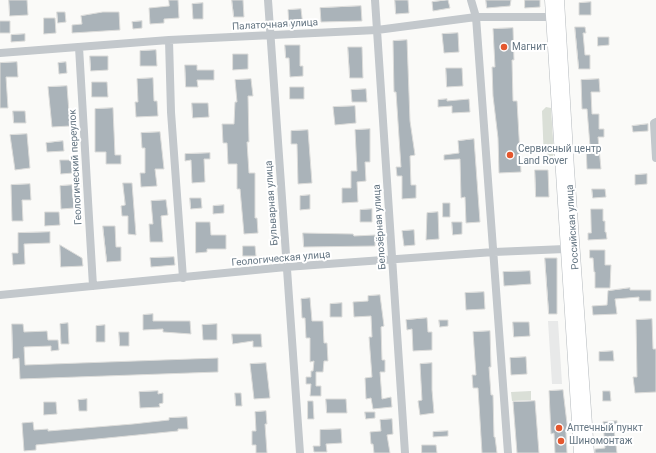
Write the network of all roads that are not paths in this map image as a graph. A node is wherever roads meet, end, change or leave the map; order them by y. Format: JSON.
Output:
{"nodes":[{"id":1,"x":268,"y":0,"type":"edge"},
{"id":2,"x":375,"y":0,"type":"edge"},
{"id":3,"x":471,"y":0,"type":"edge"},
{"id":4,"x":550,"y":0,"type":"edge"},
{"id":5,"x":559,"y":0,"type":"edge"},
{"id":6,"x":555,"y":16,"type":"junction"},
{"id":7,"x":476,"y":18,"type":"junction"},
{"id":8,"x":377,"y":30,"type":"junction"},
{"id":9,"x":270,"y":35,"type":"junction"},
{"id":10,"x":169,"y":40,"type":"junction"},
{"id":11,"x":79,"y":47,"type":"junction"},
{"id":12,"x":0,"y":53,"type":"edge"},
{"id":13,"x":655,"y":122,"type":"edge"},
{"id":14,"x":656,"y":158,"type":"edge"},
{"id":15,"x":565,"y":249,"type":"junction"},
{"id":16,"x":494,"y":252,"type":"junction"},
{"id":17,"x":392,"y":260,"type":"junction"},
{"id":18,"x":286,"y":267,"type":"junction"},
{"id":19,"x":183,"y":278,"type":"junction"},
{"id":20,"x":93,"y":286,"type":"junction"},
{"id":21,"x":0,"y":295,"type":"edge"},
{"id":22,"x":300,"y":453,"type":"edge"},
{"id":23,"x":405,"y":453,"type":"edge"},
{"id":24,"x":508,"y":453,"type":"edge"},
{"id":25,"x":579,"y":453,"type":"edge"},
{"id":26,"x":589,"y":453,"type":"edge"}],
"edges":[{"from":1,"to":9,"type":"street","name":"Бульварная улица"},
{"from":2,"to":8,"type":"street","name":"Белозёрная улица"},
{"from":3,"to":7,"type":"street"},
{"from":4,"to":6,"type":"main road","name":"Российская улица"},
{"from":5,"to":6,"type":"main road","name":"Российская улица"},
{"from":6,"to":7,"type":"street","name":"Палаточная улица"},
{"from":6,"to":15,"type":"main road","name":"Российская улица"},
{"from":6,"to":26,"type":"main road","name":"Российская улица"},
{"from":7,"to":8,"type":"street","name":"Палаточная улица"},
{"from":7,"to":16,"type":"street"},
{"from":8,"to":9,"type":"street","name":"Палаточная улица"},
{"from":8,"to":17,"type":"street","name":"Белозёрная улица"},
{"from":9,"to":10,"type":"street","name":"Палаточная улица"},
{"from":9,"to":18,"type":"street","name":"Бульварная улица"},
{"from":10,"to":11,"type":"street","name":"Палаточная улица"},
{"from":10,"to":19,"type":"street"},
{"from":11,"to":12,"type":"street","name":"Палаточная улица"},
{"from":11,"to":20,"type":"street","name":"Геологический переулок"},
{"from":13,"to":14,"type":"street"},
{"from":15,"to":16,"type":"street","name":"Геологическая улица"},
{"from":15,"to":25,"type":"main road","name":"Российская улица"},
{"from":16,"to":17,"type":"street","name":"Геологическая улица"},
{"from":16,"to":24,"type":"street"},
{"from":17,"to":18,"type":"street","name":"Геологическая улица"},
{"from":17,"to":23,"type":"street","name":"Белозёрная улица"},
{"from":18,"to":19,"type":"street","name":"Геологическая улица"},
{"from":18,"to":22,"type":"street","name":"Бульварная улица"},
{"from":19,"to":20,"type":"street","name":"Геологическая улица"},
{"from":20,"to":21,"type":"street","name":"Геологическая улица"}]}
